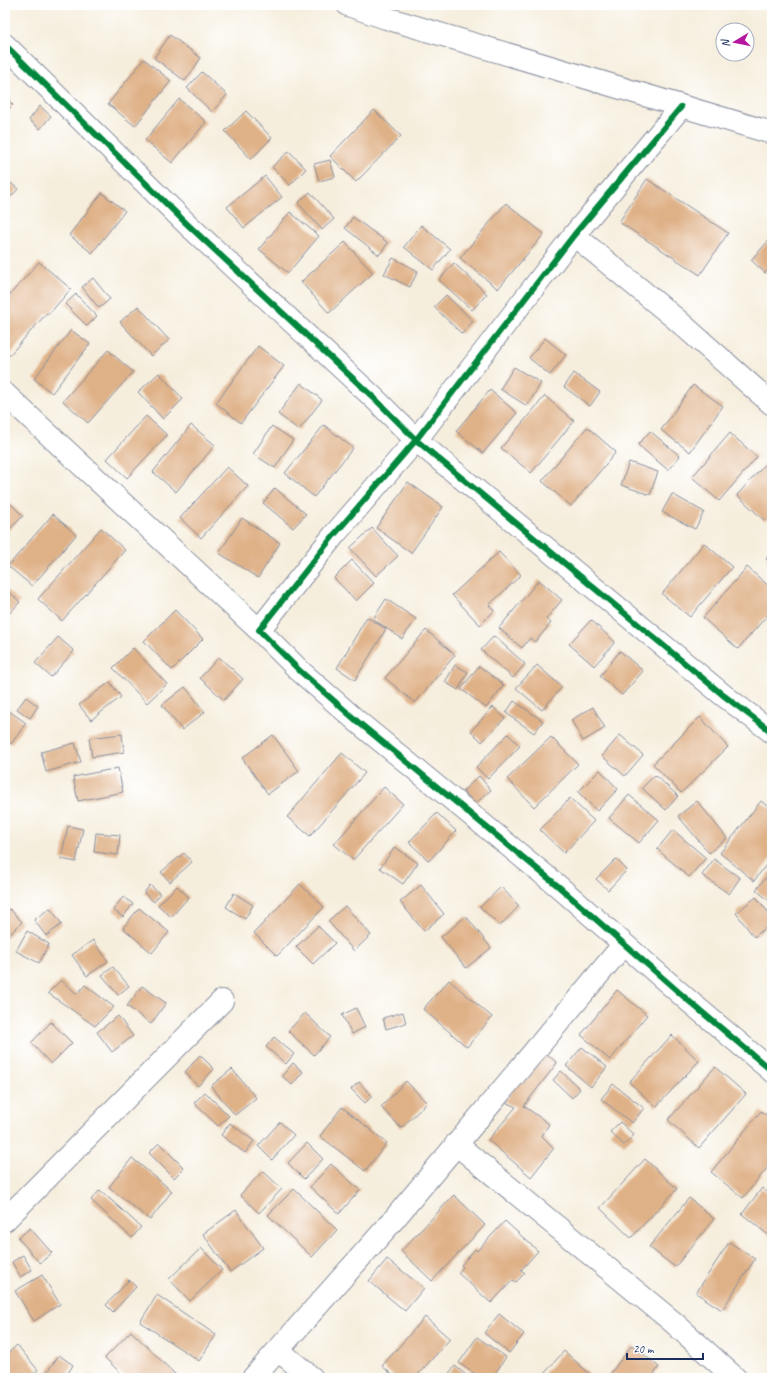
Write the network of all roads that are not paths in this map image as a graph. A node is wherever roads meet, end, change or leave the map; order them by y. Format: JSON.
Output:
{"nodes":[{"id":1,"x":348,"y":5,"type":"edge"},
{"id":2,"x":5,"y":45,"type":"edge"},
{"id":3,"x":681,"y":107,"type":"junction"},
{"id":4,"x":772,"y":132,"type":"edge"},
{"id":5,"x":574,"y":235,"type":"junction"},
{"id":6,"x":5,"y":394,"type":"edge"},
{"id":7,"x":772,"y":404,"type":"edge"},
{"id":8,"x":416,"y":440,"type":"junction"},
{"id":9,"x":260,"y":630,"type":"junction"},
{"id":10,"x":772,"y":732,"type":"edge"},
{"id":11,"x":624,"y":944,"type":"junction"},
{"id":12,"x":222,"y":1001,"type":"dead end"},
{"id":13,"x":771,"y":1067,"type":"edge"},
{"id":14,"x":456,"y":1144,"type":"junction"},
{"id":15,"x":5,"y":1220,"type":"edge"},
{"id":16,"x":278,"y":1350,"type":"junction"},
{"id":17,"x":254,"y":1378,"type":"edge"},
{"id":18,"x":312,"y":1378,"type":"edge"},
{"id":19,"x":735,"y":1378,"type":"edge"}],
"edges":[{"from":1,"to":3,"type":"street"},
{"from":2,"to":8,"type":"street"},
{"from":3,"to":4,"type":"street"},
{"from":3,"to":5,"type":"street"},
{"from":5,"to":7,"type":"street"},
{"from":5,"to":8,"type":"street"},
{"from":6,"to":9,"type":"street"},
{"from":8,"to":9,"type":"street"},
{"from":8,"to":10,"type":"street"},
{"from":9,"to":11,"type":"street"},
{"from":11,"to":13,"type":"street"},
{"from":11,"to":14,"type":"street"},
{"from":12,"to":15,"type":"street"},
{"from":14,"to":16,"type":"street"},
{"from":14,"to":19,"type":"street"},
{"from":16,"to":17,"type":"street"},
{"from":16,"to":18,"type":"street"}]}
